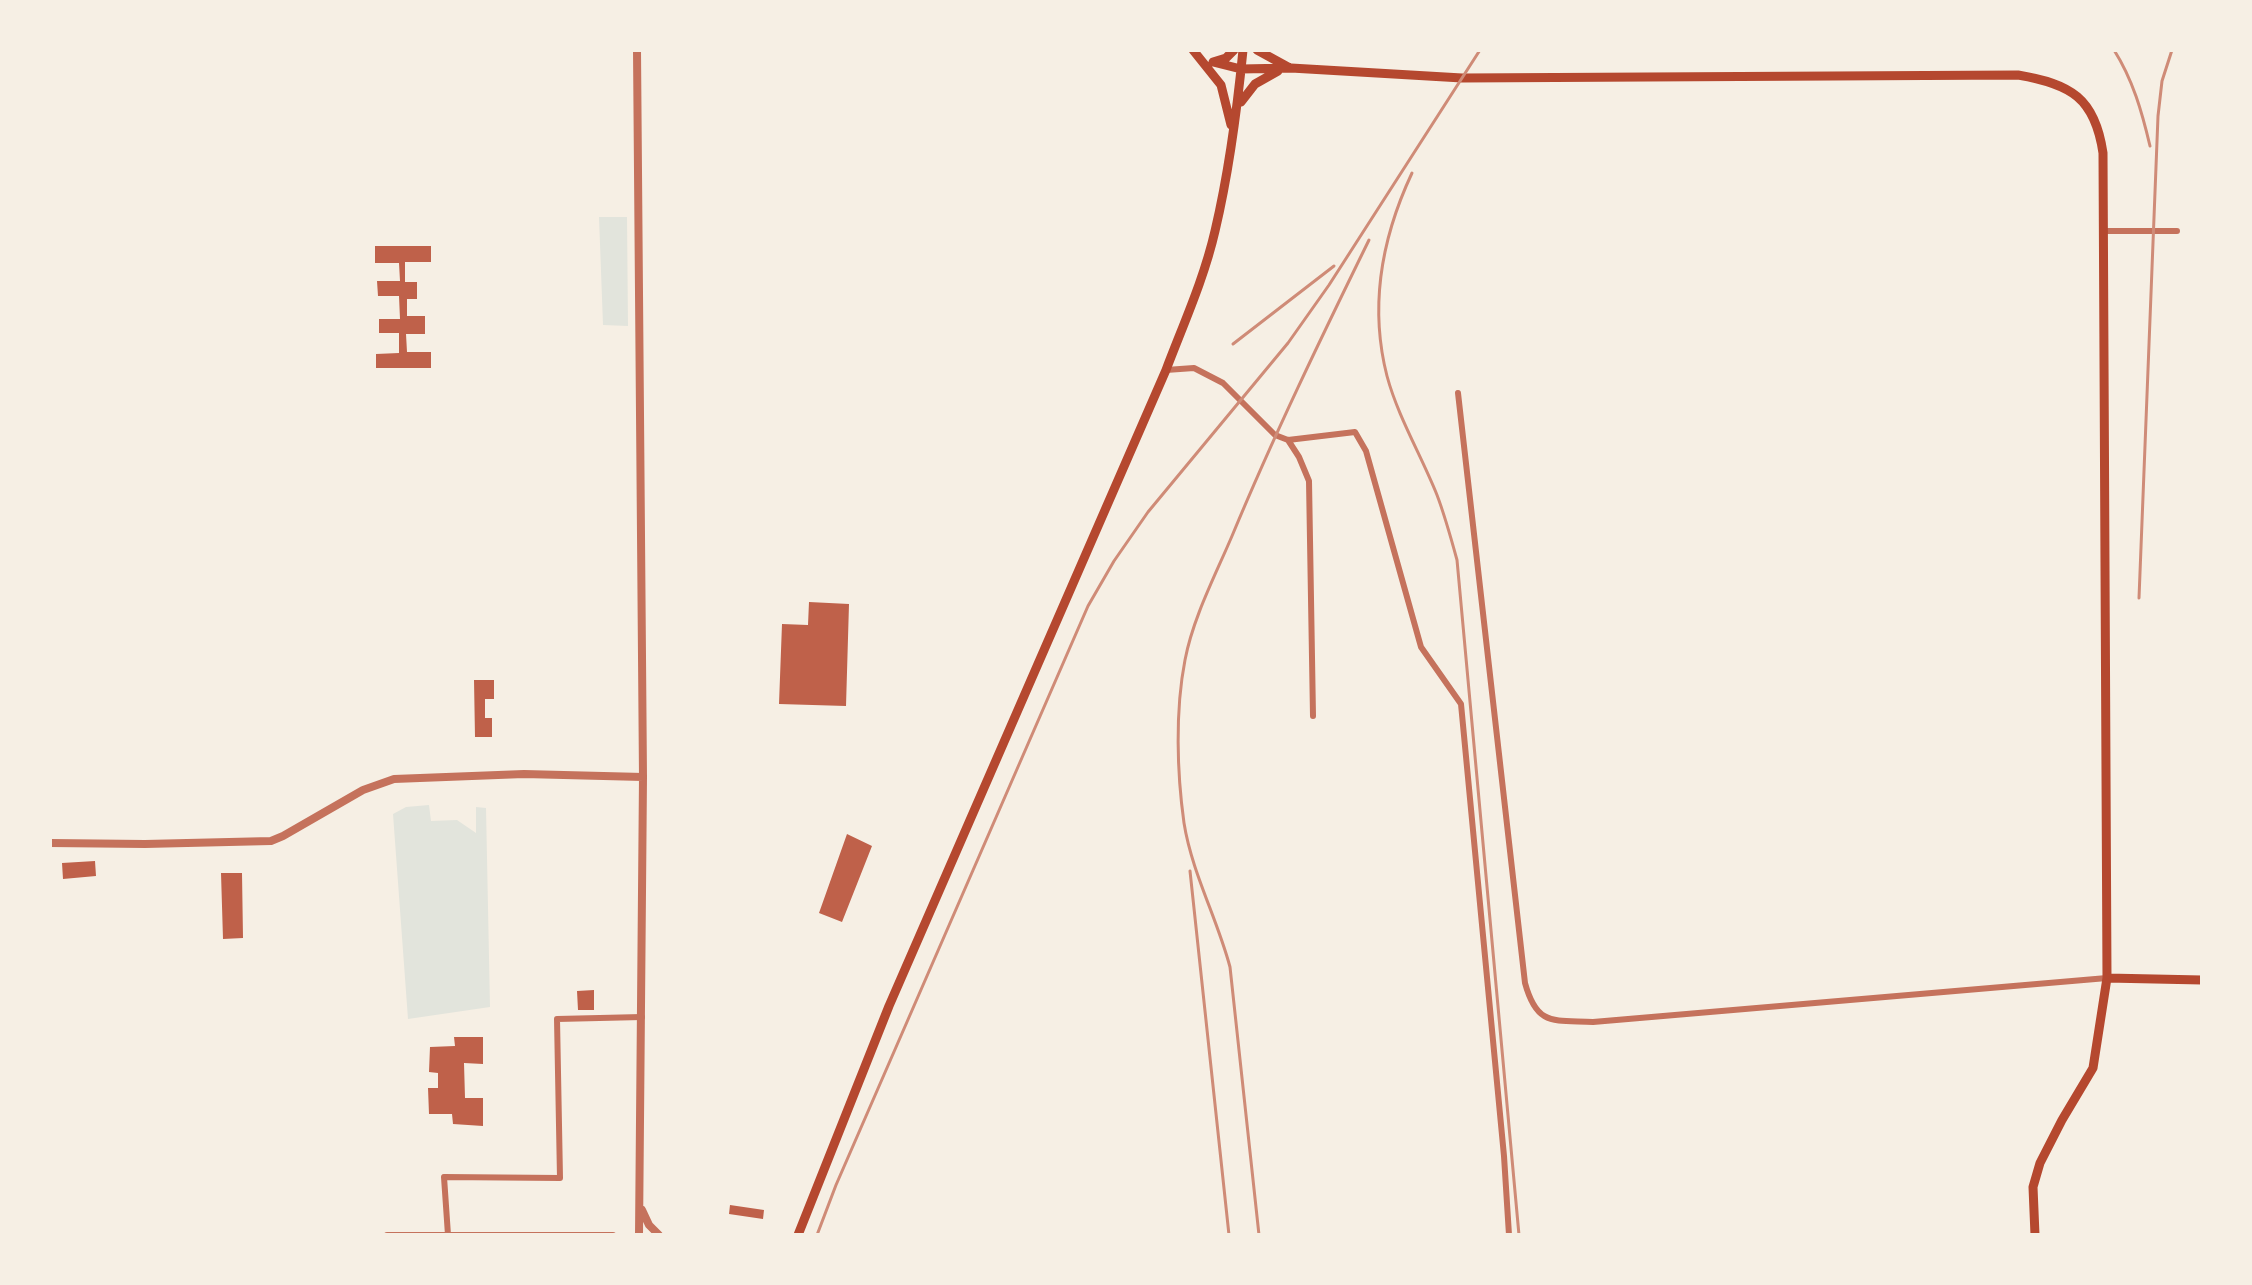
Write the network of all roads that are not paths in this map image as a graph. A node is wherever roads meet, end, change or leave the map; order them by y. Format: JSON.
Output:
{"nodes":[{"id":1,"x":637,"y":50,"type":"edge"},
{"id":2,"x":1234,"y":50,"type":"edge"},
{"id":3,"x":1243,"y":50,"type":"edge"},
{"id":4,"x":1257,"y":50,"type":"edge"},
{"id":5,"x":1196,"y":54,"type":"edge"},
{"id":6,"x":1213,"y":62,"type":"junction"},
{"id":7,"x":1241,"y":69,"type":"junction"},
{"id":8,"x":1287,"y":69,"type":"junction"},
{"id":9,"x":1238,"y":109,"type":"junction"},
{"id":10,"x":1232,"y":132,"type":"junction"},
{"id":11,"x":2105,"y":231,"type":"junction"},
{"id":12,"x":2177,"y":231,"type":"dead end"},
{"id":13,"x":1166,"y":370,"type":"junction"},
{"id":14,"x":1458,"y":393,"type":"dead end"},
{"id":15,"x":1288,"y":440,"type":"junction"},
{"id":16,"x":1313,"y":716,"type":"dead end"},
{"id":17,"x":643,"y":777,"type":"junction"},
{"id":18,"x":50,"y":843,"type":"edge"},
{"id":19,"x":2107,"y":978,"type":"junction"},
{"id":20,"x":2202,"y":980,"type":"edge"},
{"id":21,"x":642,"y":1017,"type":"junction"},
{"id":22,"x":641,"y":1209,"type":"junction"},
{"id":23,"x":387,"y":1235,"type":"edge"},
{"id":24,"x":448,"y":1235,"type":"edge"},
{"id":25,"x":613,"y":1235,"type":"edge"},
{"id":26,"x":639,"y":1235,"type":"edge"},
{"id":27,"x":659,"y":1235,"type":"edge"},
{"id":28,"x":798,"y":1235,"type":"edge"},
{"id":29,"x":1509,"y":1235,"type":"edge"},
{"id":30,"x":2035,"y":1235,"type":"edge"}],
"edges":[{"from":1,"to":17,"type":"street"},
{"from":2,"to":6,"type":"main road"},
{"from":3,"to":7,"type":"main road"},
{"from":4,"to":8,"type":"main road"},
{"from":5,"to":6,"type":"main road"},
{"from":5,"to":10,"type":"main road"},
{"from":6,"to":7,"type":"main road"},
{"from":7,"to":8,"type":"main road"},
{"from":7,"to":9,"type":"main road"},
{"from":8,"to":9,"type":"main road"},
{"from":8,"to":11,"type":"main road"},
{"from":9,"to":10,"type":"main road"},
{"from":10,"to":13,"type":"main road"},
{"from":11,"to":12,"type":"street"},
{"from":11,"to":19,"type":"main road"},
{"from":13,"to":15,"type":"street"},
{"from":13,"to":28,"type":"main road"},
{"from":14,"to":19,"type":"street"},
{"from":15,"to":16,"type":"street"},
{"from":15,"to":29,"type":"street"},
{"from":17,"to":18,"type":"street"},
{"from":17,"to":21,"type":"street"},
{"from":19,"to":20,"type":"main road"},
{"from":19,"to":30,"type":"main road"},
{"from":21,"to":22,"type":"street"},
{"from":21,"to":24,"type":"street"},
{"from":22,"to":26,"type":"street"},
{"from":22,"to":27,"type":"street"},
{"from":23,"to":24,"type":"street"},
{"from":24,"to":25,"type":"street"}]}
